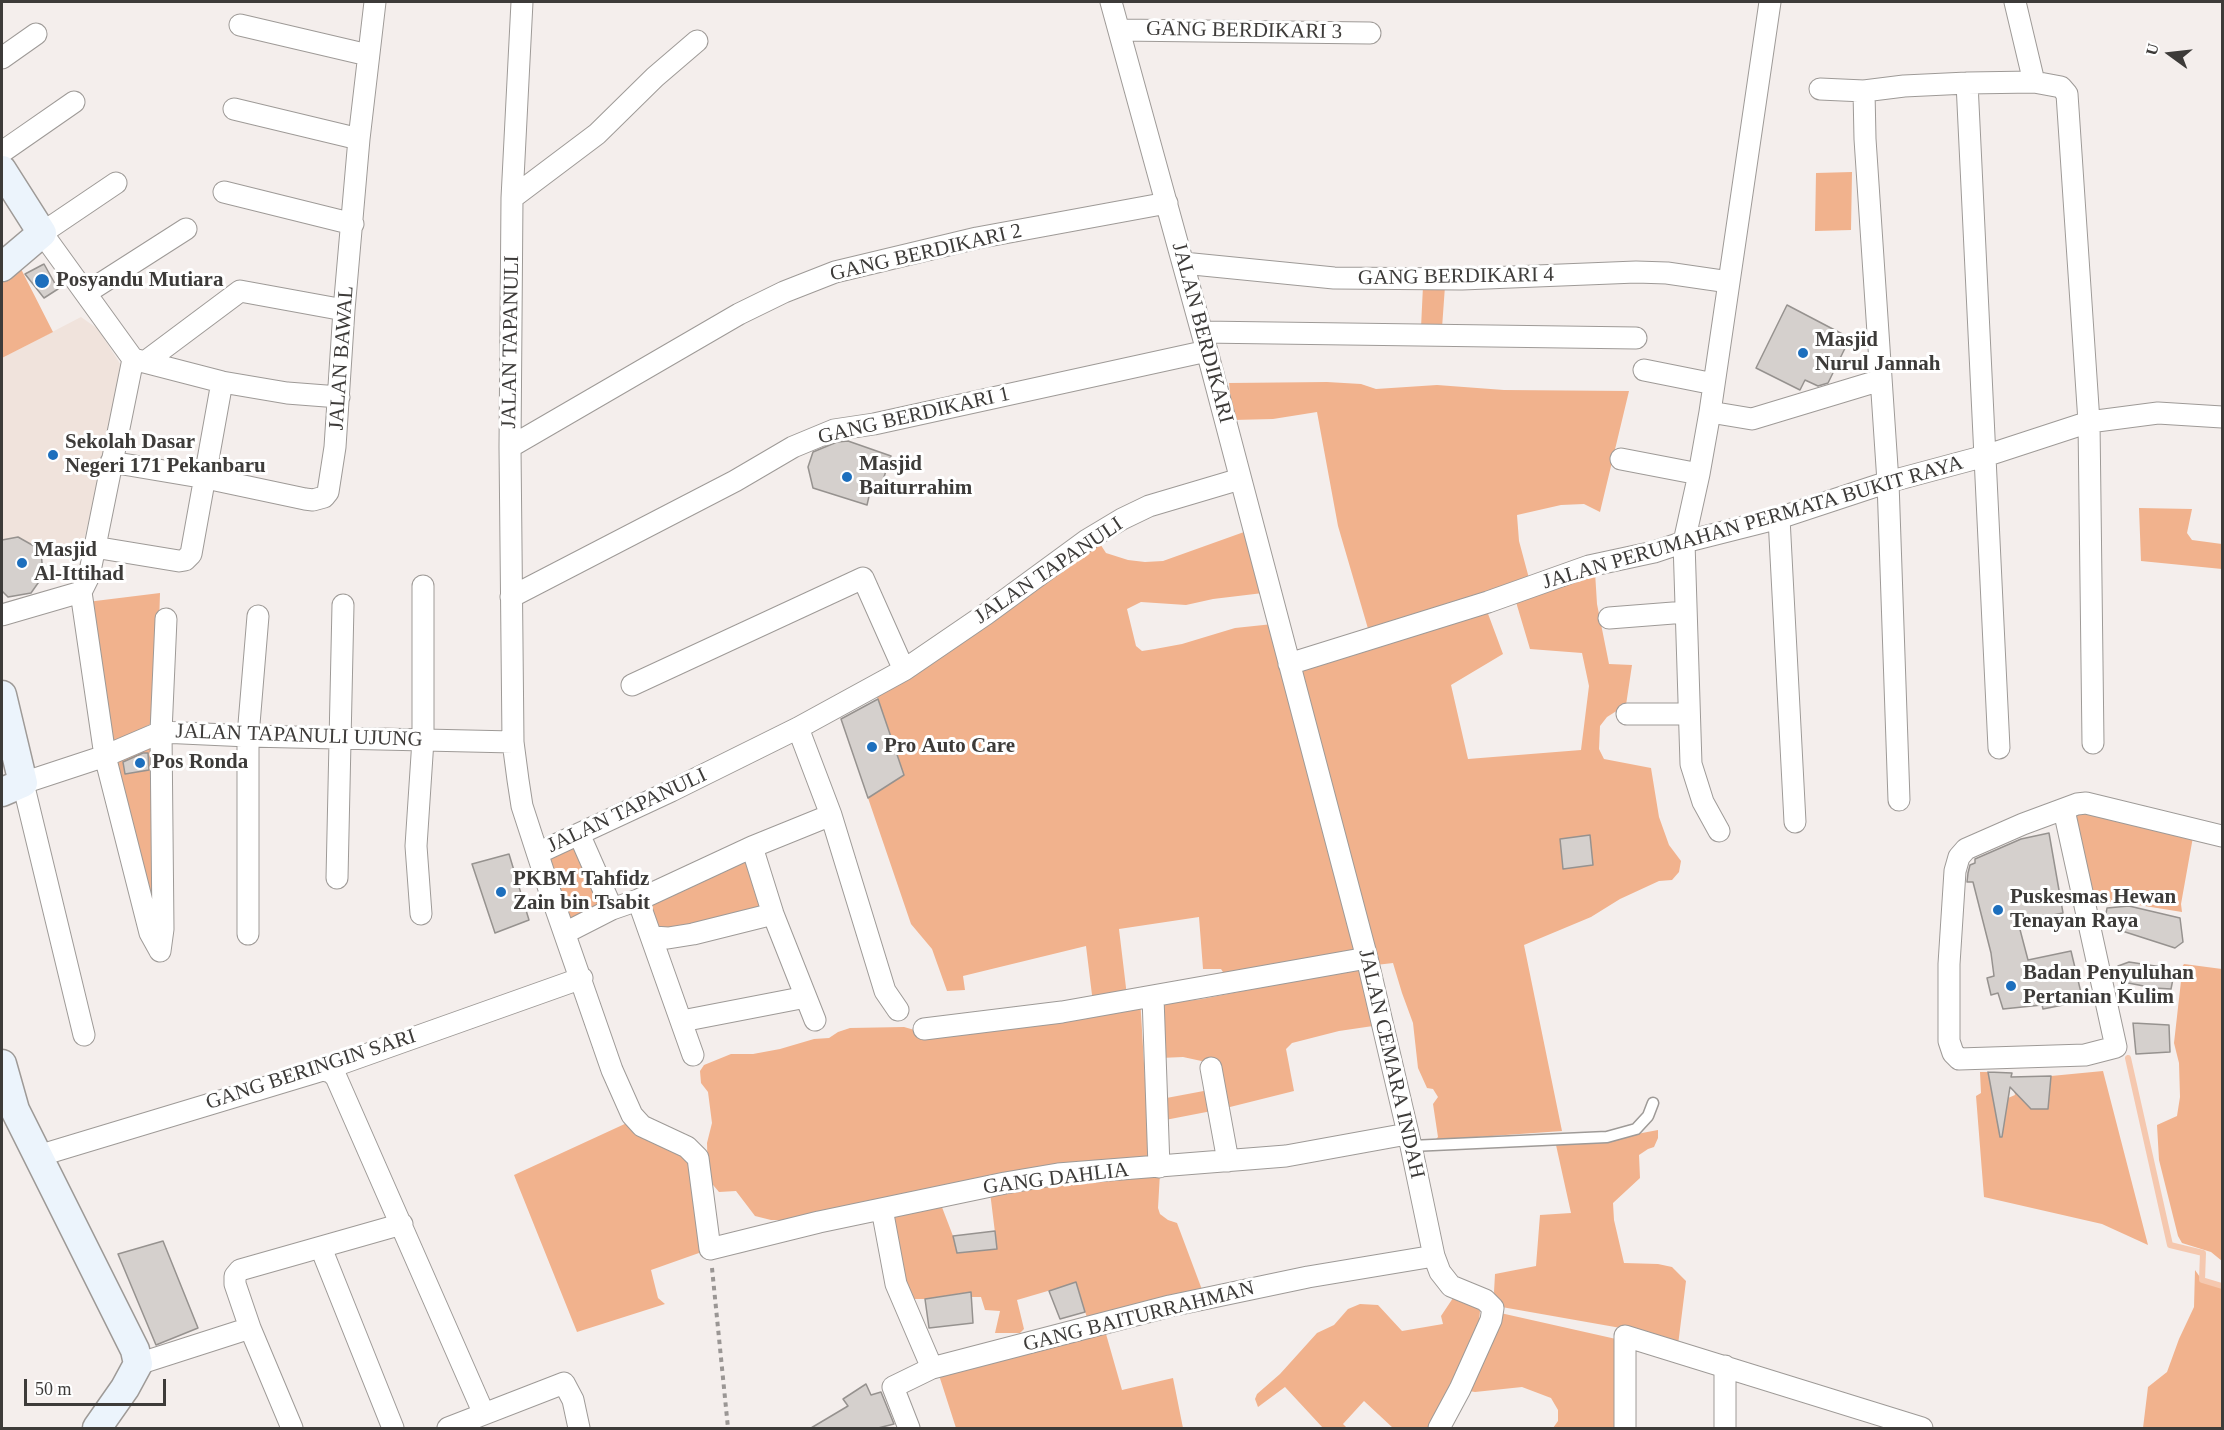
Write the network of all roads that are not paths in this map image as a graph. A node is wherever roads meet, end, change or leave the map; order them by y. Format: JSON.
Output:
{"nodes":[{"id":1,"x":375,"y":2,"type":"edge"},
{"id":2,"x":522,"y":2,"type":"edge"},
{"id":3,"x":1111,"y":2,"type":"edge"},
{"id":4,"x":1770,"y":2,"type":"edge"},
{"id":5,"x":2015,"y":2,"type":"edge"},
{"id":6,"x":240,"y":25,"type":"dead end"},
{"id":7,"x":1119,"y":30,"type":"junction"},
{"id":8,"x":1370,"y":33,"type":"dead end"},
{"id":9,"x":36,"y":34,"type":"dead end"},
{"id":10,"x":697,"y":41,"type":"dead end"},
{"id":11,"x":368,"y":55,"type":"junction"},
{"id":12,"x":2,"y":58,"type":"edge"},
{"id":13,"x":1966,"y":82,"type":"junction"},
{"id":14,"x":2034,"y":82,"type":"junction"},
{"id":15,"x":1820,"y":89,"type":"dead end"},
{"id":16,"x":1864,"y":91,"type":"junction"},
{"id":17,"x":74,"y":102,"type":"dead end"},
{"id":18,"x":234,"y":109,"type":"dead end"},
{"id":19,"x":359,"y":138,"type":"junction"},
{"id":20,"x":2,"y":152,"type":"edge"},
{"id":21,"x":2,"y":170,"type":"edge"},
{"id":22,"x":116,"y":183,"type":"dead end"},
{"id":23,"x":224,"y":192,"type":"dead end"},
{"id":24,"x":512,"y":198,"type":"junction"},
{"id":25,"x":1167,"y":203,"type":"junction"},
{"id":26,"x":352,"y":224,"type":"junction"},
{"id":27,"x":186,"y":229,"type":"dead end"},
{"id":28,"x":42,"y":233,"type":"junction"},
{"id":29,"x":1183,"y":263,"type":"junction"},
{"id":30,"x":2,"y":267,"type":"edge"},
{"id":31,"x":1729,"y":282,"type":"junction"},
{"id":32,"x":86,"y":293,"type":"junction"},
{"id":33,"x":344,"y":310,"type":"junction"},
{"id":34,"x":1636,"y":338,"type":"dead end"},
{"id":35,"x":1205,"y":341,"type":"junction"},
{"id":36,"x":139,"y":361,"type":"junction"},
{"id":37,"x":1644,"y":370,"type":"dead end"},
{"id":38,"x":1881,"y":380,"type":"junction"},
{"id":39,"x":222,"y":382,"type":"junction"},
{"id":40,"x":1714,"y":384,"type":"junction"},
{"id":41,"x":339,"y":397,"type":"junction"},
{"id":42,"x":1710,"y":412,"type":"junction"},
{"id":43,"x":2223,"y":417,"type":"edge"},
{"id":44,"x":2089,"y":422,"type":"junction"},
{"id":45,"x":510,"y":447,"type":"junction"},
{"id":46,"x":1985,"y":456,"type":"junction"},
{"id":47,"x":1622,"y":459,"type":"dead end"},
{"id":48,"x":111,"y":462,"type":"junction"},
{"id":49,"x":1699,"y":474,"type":"junction"},
{"id":50,"x":206,"y":478,"type":"junction"},
{"id":51,"x":1240,"y":479,"type":"junction"},
{"id":52,"x":1888,"y":482,"type":"junction"},
{"id":53,"x":1779,"y":518,"type":"junction"},
{"id":54,"x":1684,"y":542,"type":"junction"},
{"id":55,"x":94,"y":547,"type":"junction"},
{"id":56,"x":423,"y":586,"type":"dead end"},
{"id":57,"x":81,"y":592,"type":"junction"},
{"id":58,"x":511,"y":597,"type":"junction"},
{"id":59,"x":343,"y":605,"type":"dead end"},
{"id":60,"x":1686,"y":612,"type":"junction"},
{"id":61,"x":2,"y":615,"type":"edge"},
{"id":62,"x":258,"y":616,"type":"dead end"},
{"id":63,"x":1609,"y":618,"type":"dead end"},
{"id":64,"x":166,"y":619,"type":"dead end"},
{"id":65,"x":1290,"y":664,"type":"junction"},
{"id":66,"x":904,"y":670,"type":"junction"},
{"id":67,"x":632,"y":685,"type":"dead end"},
{"id":68,"x":2,"y":700,"type":"edge"},
{"id":69,"x":1627,"y":714,"type":"dead end"},
{"id":70,"x":1689,"y":714,"type":"junction"},
{"id":71,"x":798,"y":728,"type":"junction"},
{"id":72,"x":161,"y":732,"type":"junction"},
{"id":73,"x":248,"y":736,"type":"junction"},
{"id":74,"x":340,"y":738,"type":"junction"},
{"id":75,"x":423,"y":740,"type":"junction"},
{"id":76,"x":513,"y":742,"type":"junction"},
{"id":77,"x":2093,"y":743,"type":"dead end"},
{"id":78,"x":1999,"y":748,"type":"dead end"},
{"id":79,"x":105,"y":756,"type":"junction"},
{"id":80,"x":12,"y":788,"type":"edge"},
{"id":81,"x":1899,"y":800,"type":"dead end"},
{"id":82,"x":2064,"y":810,"type":"junction"},
{"id":83,"x":831,"y":815,"type":"junction"},
{"id":84,"x":1795,"y":822,"type":"dead end"},
{"id":85,"x":1719,"y":831,"type":"dead end"},
{"id":86,"x":579,"y":834,"type":"junction"},
{"id":87,"x":2223,"y":836,"type":"edge"},
{"id":88,"x":752,"y":847,"type":"junction"},
{"id":89,"x":538,"y":853,"type":"junction"},
{"id":90,"x":337,"y":878,"type":"dead end"},
{"id":91,"x":638,"y":900,"type":"junction"},
{"id":92,"x":612,"y":909,"type":"junction"},
{"id":93,"x":421,"y":914,"type":"dead end"},
{"id":94,"x":773,"y":914,"type":"junction"},
{"id":95,"x":565,"y":933,"type":"junction"},
{"id":96,"x":248,"y":934,"type":"dead end"},
{"id":97,"x":653,"y":937,"type":"junction"},
{"id":98,"x":1367,"y":958,"type":"junction"},
{"id":99,"x":582,"y":978,"type":"junction"},
{"id":100,"x":806,"y":997,"type":"junction"},
{"id":101,"x":1153,"y":997,"type":"junction"},
{"id":102,"x":898,"y":1010,"type":"dead end"},
{"id":103,"x":815,"y":1020,"type":"dead end"},
{"id":104,"x":682,"y":1021,"type":"junction"},
{"id":105,"x":924,"y":1029,"type":"dead end"},
{"id":106,"x":84,"y":1035,"type":"dead end"},
{"id":107,"x":693,"y":1055,"type":"dead end"},
{"id":108,"x":2,"y":1067,"type":"edge"},
{"id":109,"x":1211,"y":1068,"type":"dead end"},
{"id":110,"x":323,"y":1070,"type":"junction"},
{"id":111,"x":1653,"y":1103,"type":"dead end"},
{"id":112,"x":1409,"y":1140,"type":"junction"},
{"id":113,"x":38,"y":1156,"type":"junction"},
{"id":114,"x":1228,"y":1161,"type":"junction"},
{"id":115,"x":1159,"y":1167,"type":"junction"},
{"id":116,"x":882,"y":1209,"type":"junction"},
{"id":117,"x":402,"y":1224,"type":"junction"},
{"id":118,"x":321,"y":1248,"type":"junction"},
{"id":119,"x":1434,"y":1256,"type":"junction"},
{"id":120,"x":250,"y":1328,"type":"junction"},
{"id":121,"x":138,"y":1364,"type":"junction"},
{"id":122,"x":1725,"y":1366,"type":"junction"},
{"id":123,"x":932,"y":1368,"type":"junction"},
{"id":124,"x":484,"y":1414,"type":"junction"},
{"id":125,"x":106,"y":1424,"type":"edge"},
{"id":126,"x":292,"y":1428,"type":"edge"},
{"id":127,"x":393,"y":1428,"type":"edge"},
{"id":128,"x":448,"y":1428,"type":"edge"},
{"id":129,"x":579,"y":1428,"type":"edge"},
{"id":130,"x":909,"y":1428,"type":"edge"},
{"id":131,"x":1439,"y":1428,"type":"edge"},
{"id":132,"x":1625,"y":1428,"type":"edge"},
{"id":133,"x":1725,"y":1428,"type":"edge"},
{"id":134,"x":1922,"y":1428,"type":"edge"}],
"edges":[{"from":1,"to":11,"type":"street","name":"JALAN BAWAL"},
{"from":2,"to":24,"type":"street","name":"JALAN TAPANULI"},
{"from":3,"to":7,"type":"street","name":"JALAN BERDIKARI"},
{"from":4,"to":31,"type":"street"},
{"from":5,"to":14,"type":"street"},
{"from":6,"to":11,"type":"street"},
{"from":7,"to":8,"type":"street","name":"GANG BERDIKARI 3"},
{"from":7,"to":25,"type":"street","name":"JALAN BERDIKARI"},
{"from":9,"to":12,"type":"street"},
{"from":10,"to":24,"type":"street"},
{"from":11,"to":19,"type":"street","name":"JALAN BAWAL"},
{"from":13,"to":14,"type":"street"},
{"from":13,"to":16,"type":"street"},
{"from":13,"to":46,"type":"street"},
{"from":14,"to":44,"type":"street"},
{"from":15,"to":16,"type":"street"},
{"from":16,"to":38,"type":"street"},
{"from":17,"to":20,"type":"street"},
{"from":18,"to":19,"type":"street"},
{"from":19,"to":26,"type":"street","name":"JALAN BAWAL"},
{"from":21,"to":28,"type":"street"},
{"from":22,"to":28,"type":"street"},
{"from":23,"to":26,"type":"street"},
{"from":24,"to":45,"type":"street","name":"JALAN TAPANULI"},
{"from":25,"to":29,"type":"street","name":"JALAN BERDIKARI"},
{"from":25,"to":45,"type":"street","name":"GANG BERDIKARI 2"},
{"from":26,"to":33,"type":"street","name":"JALAN BAWAL"},
{"from":27,"to":32,"type":"street"},
{"from":28,"to":30,"type":"street"},
{"from":28,"to":32,"type":"street"},
{"from":29,"to":31,"type":"street","name":"GANG BERDIKARI 4"},
{"from":29,"to":35,"type":"street","name":"JALAN BERDIKARI"},
{"from":31,"to":40,"type":"street"},
{"from":32,"to":36,"type":"street"},
{"from":33,"to":36,"type":"street"},
{"from":33,"to":41,"type":"street","name":"JALAN BAWAL"},
{"from":34,"to":35,"type":"street","name":"GANG BERDIKARI 1"},
{"from":35,"to":51,"type":"street","name":"JALAN BERDIKARI"},
{"from":35,"to":58,"type":"street","name":"GANG BERDIKARI 1"},
{"from":36,"to":39,"type":"street"},
{"from":36,"to":48,"type":"street"},
{"from":37,"to":40,"type":"street"},
{"from":38,"to":42,"type":"street"},
{"from":38,"to":52,"type":"street"},
{"from":39,"to":41,"type":"street"},
{"from":39,"to":50,"type":"street"},
{"from":40,"to":42,"type":"street"},
{"from":41,"to":50,"type":"street","name":"JALAN BAWAL"},
{"from":42,"to":49,"type":"street"},
{"from":43,"to":44,"type":"street","name":"JALAN PERUMAHAN PERMATA BUKIT RAYA"},
{"from":44,"to":46,"type":"street","name":"JALAN PERUMAHAN PERMATA BUKIT RAYA"},
{"from":44,"to":77,"type":"street"},
{"from":45,"to":58,"type":"street","name":"JALAN TAPANULI"},
{"from":46,"to":52,"type":"street","name":"JALAN PERUMAHAN PERMATA BUKIT RAYA"},
{"from":46,"to":78,"type":"street"},
{"from":47,"to":49,"type":"street"},
{"from":48,"to":50,"type":"street","name":"JALAN BAWAL"},
{"from":48,"to":55,"type":"street"},
{"from":49,"to":54,"type":"street"},
{"from":50,"to":55,"type":"street"},
{"from":51,"to":65,"type":"street","name":"JALAN BERDIKARI"},
{"from":51,"to":66,"type":"street","name":"JALAN TAPANULI"},
{"from":52,"to":53,"type":"street","name":"JALAN PERUMAHAN PERMATA BUKIT RAYA"},
{"from":52,"to":81,"type":"street"},
{"from":53,"to":54,"type":"street","name":"JALAN PERUMAHAN PERMATA BUKIT RAYA"},
{"from":53,"to":84,"type":"street"},
{"from":54,"to":60,"type":"street"},
{"from":54,"to":65,"type":"street","name":"JALAN PERUMAHAN PERMATA BUKIT RAYA"},
{"from":55,"to":57,"type":"street"},
{"from":56,"to":75,"type":"street"},
{"from":57,"to":61,"type":"street"},
{"from":57,"to":79,"type":"street"},
{"from":58,"to":76,"type":"street","name":"JALAN TAPANULI"},
{"from":59,"to":74,"type":"street"},
{"from":60,"to":63,"type":"street"},
{"from":60,"to":70,"type":"street"},
{"from":62,"to":73,"type":"street"},
{"from":64,"to":72,"type":"street"},
{"from":65,"to":98,"type":"street","name":"JALAN CEMARA INDAH"},
{"from":66,"to":67,"type":"street"},
{"from":66,"to":71,"type":"street","name":"JALAN TAPANULI"},
{"from":68,"to":80,"type":"street"},
{"from":69,"to":70,"type":"street"},
{"from":70,"to":85,"type":"street"},
{"from":71,"to":83,"type":"street"},
{"from":71,"to":86,"type":"street","name":"JALAN TAPANULI"},
{"from":72,"to":73,"type":"street","name":"JALAN TAPANULI UJUNG"},
{"from":72,"to":79,"type":"street","name":"JALAN TAPANULI UJUNG"},
{"from":72,"to":79,"type":"street"},
{"from":73,"to":74,"type":"street","name":"JALAN TAPANULI UJUNG"},
{"from":73,"to":96,"type":"street"},
{"from":74,"to":75,"type":"street","name":"JALAN TAPANULI UJUNG"},
{"from":74,"to":90,"type":"street"},
{"from":75,"to":76,"type":"street","name":"JALAN TAPANULI UJUNG"},
{"from":75,"to":93,"type":"street"},
{"from":76,"to":89,"type":"street","name":"JALAN TAPANULI"},
{"from":79,"to":80,"type":"street","name":"JALAN TAPANULI UJUNG"},
{"from":80,"to":106,"type":"street"},
{"from":82,"to":82,"type":"street"},
{"from":82,"to":87,"type":"street"},
{"from":83,"to":88,"type":"street"},
{"from":83,"to":102,"type":"street"},
{"from":86,"to":89,"type":"street","name":"JALAN TAPANULI"},
{"from":86,"to":92,"type":"street"},
{"from":88,"to":91,"type":"street"},
{"from":88,"to":94,"type":"street"},
{"from":89,"to":95,"type":"street"},
{"from":91,"to":92,"type":"street"},
{"from":91,"to":97,"type":"street"},
{"from":92,"to":95,"type":"street"},
{"from":94,"to":97,"type":"street"},
{"from":94,"to":100,"type":"street"},
{"from":95,"to":99,"type":"street"},
{"from":97,"to":104,"type":"street"},
{"from":98,"to":101,"type":"street"},
{"from":98,"to":112,"type":"street","name":"JALAN CEMARA INDAH"},
{"from":99,"to":110,"type":"street","name":"GANG BERINGIN SARI"},
{"from":99,"to":116,"type":"street","name":"GANG DAHLIA"},
{"from":100,"to":103,"type":"street"},
{"from":100,"to":104,"type":"street"},
{"from":101,"to":105,"type":"street"},
{"from":101,"to":115,"type":"street"},
{"from":104,"to":107,"type":"street"},
{"from":108,"to":113,"type":"street"},
{"from":109,"to":114,"type":"street"},
{"from":110,"to":113,"type":"street","name":"GANG BERINGIN SARI"},
{"from":110,"to":117,"type":"street"},
{"from":111,"to":112,"type":"lane"},
{"from":112,"to":114,"type":"street","name":"GANG DAHLIA"},
{"from":112,"to":119,"type":"street","name":"JALAN CEMARA INDAH"},
{"from":113,"to":121,"type":"street"},
{"from":114,"to":115,"type":"street","name":"GANG DAHLIA"},
{"from":115,"to":116,"type":"street","name":"GANG DAHLIA"},
{"from":116,"to":123,"type":"street"},
{"from":117,"to":118,"type":"street"},
{"from":117,"to":124,"type":"street"},
{"from":118,"to":120,"type":"street"},
{"from":118,"to":127,"type":"street"},
{"from":119,"to":123,"type":"street","name":"GANG BAITURRAHMAN"},
{"from":119,"to":131,"type":"street","name":"JALAN CEMARA INDAH"},
{"from":120,"to":121,"type":"street"},
{"from":120,"to":126,"type":"street"},
{"from":121,"to":125,"type":"street"},
{"from":122,"to":132,"type":"street"},
{"from":122,"to":133,"type":"street"},
{"from":122,"to":134,"type":"street"},
{"from":123,"to":130,"type":"street","name":"GANG BAITURRAHMAN"},
{"from":124,"to":128,"type":"street"},
{"from":124,"to":129,"type":"street"}]}
